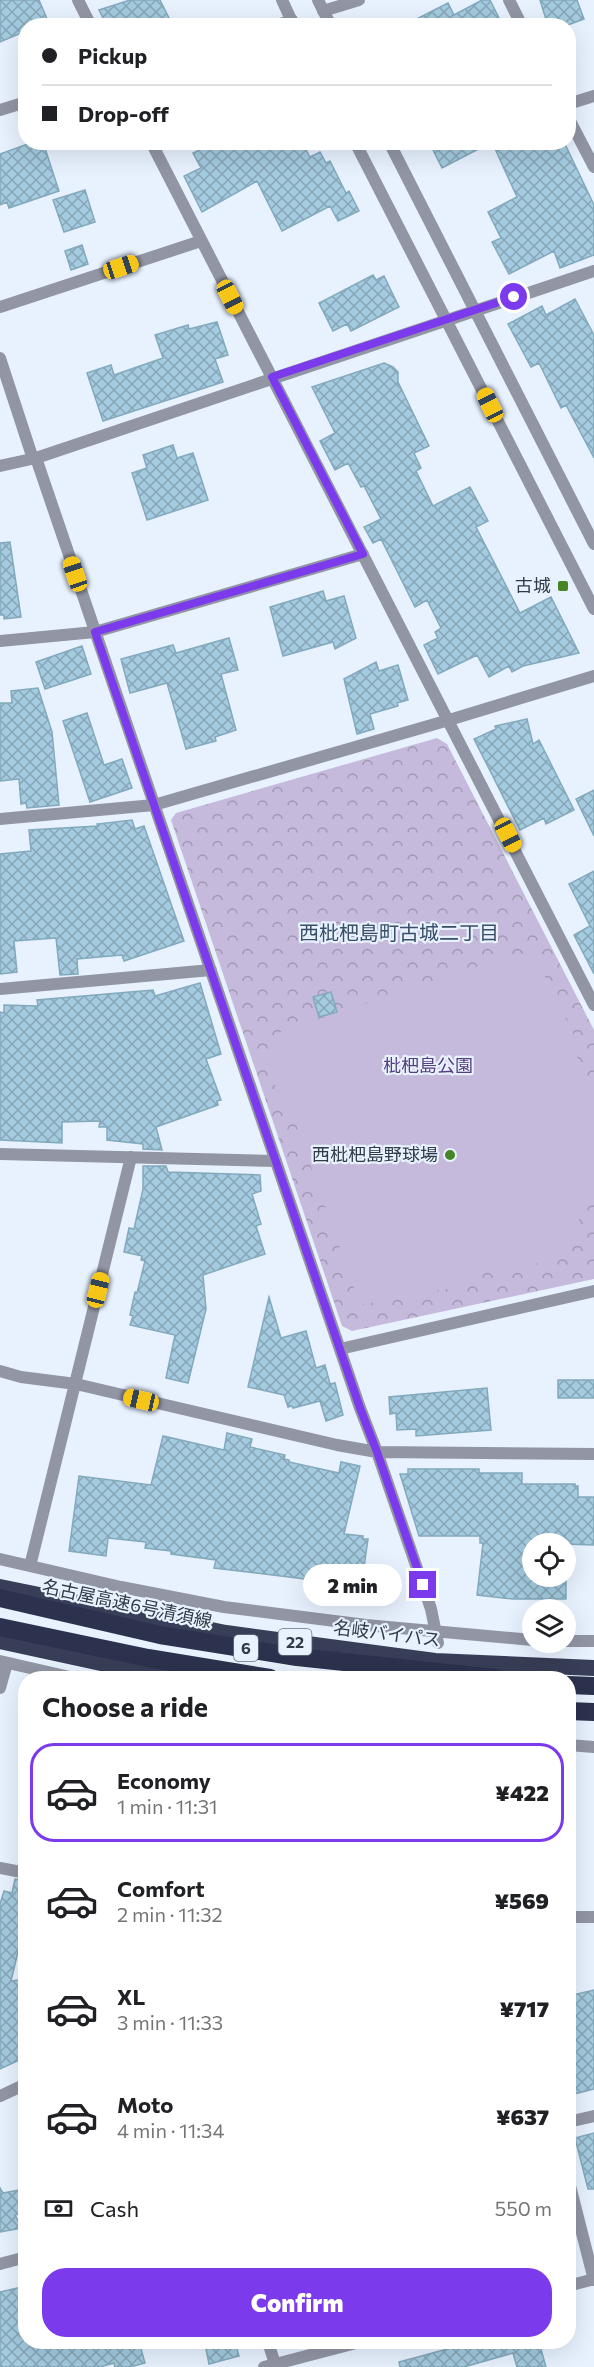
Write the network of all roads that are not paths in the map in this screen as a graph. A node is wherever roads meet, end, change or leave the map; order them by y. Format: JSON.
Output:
{"nodes":[{"id":1,"x":78,"y":0,"type":"edge"},
{"id":2,"x":282,"y":0,"type":"edge"},
{"id":3,"x":359,"y":0,"type":"edge"},
{"id":4,"x":509,"y":0,"type":"edge"},
{"id":5,"x":321,"y":6,"type":"edge"},
{"id":6,"x":87,"y":18,"type":"edge"},
{"id":7,"x":291,"y":18,"type":"edge"},
{"id":8,"x":518,"y":18,"type":"edge"},
{"id":9,"x":594,"y":96,"type":"edge"},
{"id":10,"x":576,"y":102,"type":"edge"},
{"id":11,"x":18,"y":104,"type":"edge"},
{"id":12,"x":0,"y":110,"type":"edge"},
{"id":13,"x":576,"y":132,"type":"edge"},
{"id":14,"x":155,"y":150,"type":"edge"},
{"id":15,"x":359,"y":150,"type":"edge"},
{"id":16,"x":393,"y":150,"type":"edge"},
{"id":17,"x":594,"y":167,"type":"edge"},
{"id":18,"x":201,"y":241,"type":"junction"},
{"id":19,"x":594,"y":271,"type":"edge"},
{"id":20,"x":0,"y":307,"type":"edge"},
{"id":21,"x":474,"y":311,"type":"junction"},
{"id":22,"x":447,"y":319,"type":"junction"},
{"id":23,"x":0,"y":358,"type":"edge"},
{"id":24,"x":272,"y":377,"type":"junction"},
{"id":25,"x":34,"y":458,"type":"junction"},
{"id":26,"x":0,"y":466,"type":"edge"},
{"id":27,"x":594,"y":544,"type":"edge"},
{"id":28,"x":363,"y":554,"type":"junction"},
{"id":29,"x":594,"y":609,"type":"edge"},
{"id":30,"x":95,"y":632,"type":"junction"},
{"id":31,"x":0,"y":641,"type":"edge"},
{"id":32,"x":594,"y":676,"type":"edge"},
{"id":33,"x":449,"y":720,"type":"junction"},
{"id":34,"x":154,"y":804,"type":"junction"},
{"id":35,"x":0,"y":819,"type":"edge"},
{"id":36,"x":211,"y":970,"type":"junction"},
{"id":37,"x":0,"y":989,"type":"edge"},
{"id":38,"x":590,"y":990,"type":"edge"},
{"id":39,"x":594,"y":1005,"type":"edge"},
{"id":40,"x":0,"y":1154,"type":"edge"},
{"id":41,"x":131,"y":1157,"type":"junction"},
{"id":42,"x":276,"y":1161,"type":"junction"},
{"id":43,"x":594,"y":1291,"type":"edge"},
{"id":44,"x":340,"y":1349,"type":"junction"},
{"id":45,"x":0,"y":1371,"type":"edge"},
{"id":46,"x":76,"y":1384,"type":"junction"},
{"id":47,"x":377,"y":1452,"type":"junction"},
{"id":48,"x":594,"y":1454,"type":"edge"},
{"id":49,"x":0,"y":1559,"type":"edge"},
{"id":50,"x":30,"y":1566,"type":"junction"},
{"id":51,"x":0,"y":1587,"type":"edge"},
{"id":52,"x":0,"y":1598,"type":"edge"},
{"id":53,"x":0,"y":1627,"type":"edge"},
{"id":54,"x":437,"y":1638,"type":"junction"},
{"id":55,"x":522,"y":1640,"type":"edge"},
{"id":56,"x":0,"y":1641,"type":"edge"},
{"id":57,"x":576,"y":1641,"type":"edge"},
{"id":58,"x":594,"y":1641,"type":"edge"},
{"id":59,"x":4,"y":1662,"type":"edge"},
{"id":60,"x":594,"y":1668,"type":"edge"},
{"id":61,"x":43,"y":1671,"type":"edge"},
{"id":62,"x":138,"y":1671,"type":"edge"},
{"id":63,"x":227,"y":1671,"type":"edge"},
{"id":64,"x":429,"y":1671,"type":"edge"},
{"id":65,"x":576,"y":1685,"type":"edge"},
{"id":66,"x":594,"y":1686,"type":"edge"},
{"id":67,"x":0,"y":1688,"type":"edge"},
{"id":68,"x":576,"y":1711,"type":"edge"},
{"id":69,"x":594,"y":1712,"type":"edge"},
{"id":70,"x":576,"y":1718,"type":"edge"},
{"id":71,"x":594,"y":1719,"type":"edge"},
{"id":72,"x":576,"y":1746,"type":"edge"},
{"id":73,"x":594,"y":1747,"type":"edge"},
{"id":74,"x":0,"y":1868,"type":"edge"},
{"id":75,"x":18,"y":1871,"type":"edge"},
{"id":76,"x":576,"y":1917,"type":"edge"},
{"id":77,"x":594,"y":1917,"type":"edge"},
{"id":78,"x":18,"y":2088,"type":"edge"},
{"id":79,"x":0,"y":2096,"type":"edge"},
{"id":80,"x":594,"y":2116,"type":"edge"},
{"id":81,"x":576,"y":2120,"type":"edge"},
{"id":82,"x":576,"y":2209,"type":"edge"},
{"id":83,"x":18,"y":2260,"type":"edge"},
{"id":84,"x":0,"y":2264,"type":"edge"},
{"id":85,"x":594,"y":2280,"type":"edge"},
{"id":86,"x":576,"y":2284,"type":"edge"},
{"id":87,"x":269,"y":2349,"type":"edge"},
{"id":88,"x":334,"y":2349,"type":"edge"},
{"id":89,"x":272,"y":2366,"type":"edge"}],
"edges":[{"from":1,"to":6,"type":"street"},
{"from":2,"to":7,"type":"street"},
{"from":3,"to":5,"type":"street"},
{"from":4,"to":8,"type":"street"},
{"from":9,"to":10,"type":"street"},
{"from":11,"to":12,"type":"street"},
{"from":13,"to":17,"type":"street"},
{"from":14,"to":18,"type":"street"},
{"from":15,"to":22,"type":"street"},
{"from":16,"to":21,"type":"street"},
{"from":18,"to":20,"type":"street"},
{"from":18,"to":24,"type":"street"},
{"from":19,"to":21,"type":"street"},
{"from":21,"to":22,"type":"street"},
{"from":21,"to":27,"type":"street"},
{"from":22,"to":24,"type":"street"},
{"from":22,"to":29,"type":"street"},
{"from":23,"to":25,"type":"street"},
{"from":24,"to":25,"type":"street"},
{"from":24,"to":28,"type":"street"},
{"from":25,"to":26,"type":"street"},
{"from":25,"to":30,"type":"street"},
{"from":28,"to":30,"type":"street"},
{"from":28,"to":33,"type":"street"},
{"from":30,"to":31,"type":"street"},
{"from":30,"to":34,"type":"street"},
{"from":32,"to":33,"type":"street"},
{"from":33,"to":34,"type":"street"},
{"from":33,"to":38,"type":"street"},
{"from":34,"to":35,"type":"street"},
{"from":34,"to":36,"type":"street"},
{"from":36,"to":37,"type":"street"},
{"from":36,"to":42,"type":"street"},
{"from":38,"to":39,"type":"street"},
{"from":40,"to":41,"type":"street"},
{"from":41,"to":42,"type":"street"},
{"from":41,"to":46,"type":"street"},
{"from":42,"to":44,"type":"street"},
{"from":43,"to":44,"type":"street"},
{"from":44,"to":47,"type":"street"},
{"from":45,"to":46,"type":"street"},
{"from":46,"to":47,"type":"street"},
{"from":46,"to":50,"type":"street"},
{"from":47,"to":48,"type":"street"},
{"from":47,"to":54,"type":"street"},
{"from":49,"to":50,"type":"street"},
{"from":50,"to":54,"type":"street"},
{"from":51,"to":60,"type":"highway","name":"名岐バイパス","number":"22"},
{"from":52,"to":64,"type":"highway","name":"名古屋高速6号清須線","number":"6","bridge":true},
{"from":53,"to":63,"type":"highway","number":"6"},
{"from":54,"to":55,"type":"street"},
{"from":56,"to":62,"type":"highway"},
{"from":57,"to":58,"type":"street"},
{"from":59,"to":61,"type":"street"},
{"from":59,"to":67,"type":"street"},
{"from":65,"to":66,"type":"highway"},
{"from":68,"to":69,"type":"highway"},
{"from":70,"to":71,"type":"highway"},
{"from":72,"to":73,"type":"street"},
{"from":74,"to":75,"type":"street"},
{"from":76,"to":77,"type":"street"},
{"from":78,"to":79,"type":"street"},
{"from":80,"to":81,"type":"street"},
{"from":82,"to":85,"type":"street"},
{"from":83,"to":84,"type":"street"},
{"from":85,"to":86,"type":"street"},
{"from":87,"to":89,"type":"street"},
{"from":88,"to":89,"type":"street"}]}
